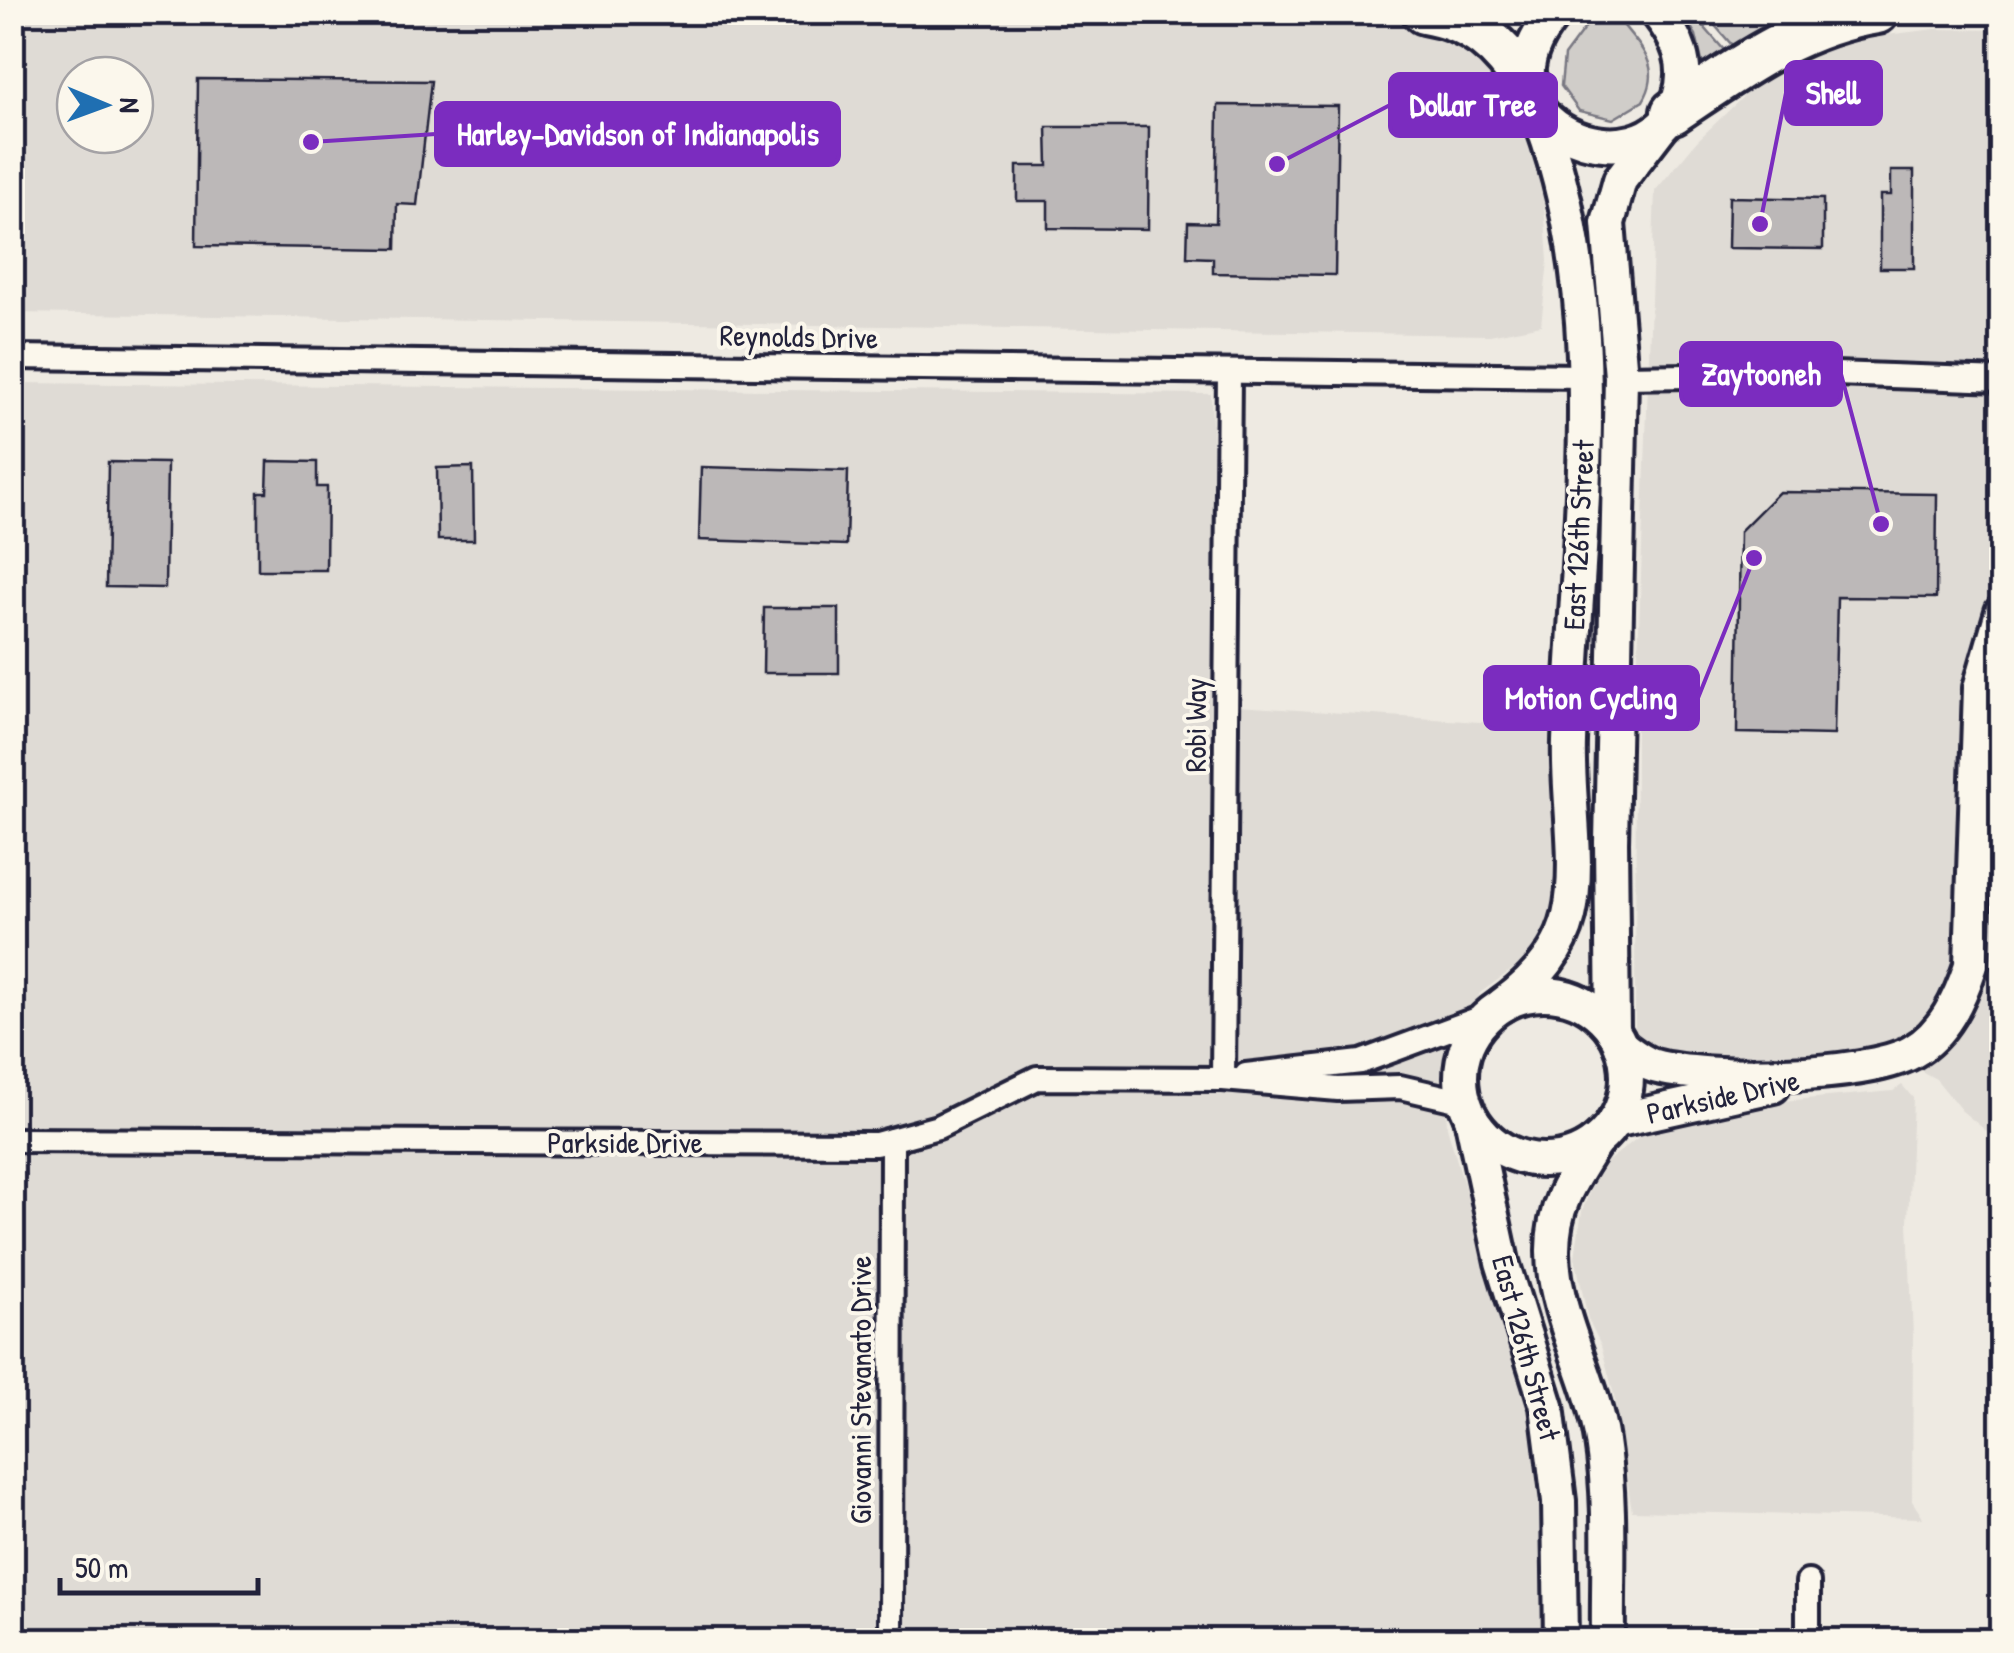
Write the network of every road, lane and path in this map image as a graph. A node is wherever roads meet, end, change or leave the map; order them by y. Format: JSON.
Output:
{"nodes":[{"id":1,"x":1424,"y":12,"type":"edge"},
{"id":2,"x":1556,"y":12,"type":"edge"},
{"id":3,"x":1657,"y":12,"type":"edge"},
{"id":4,"x":1876,"y":12,"type":"edge"},
{"id":5,"x":1531,"y":96,"type":"junction"},
{"id":6,"x":1666,"y":121,"type":"junction"},
{"id":7,"x":12,"y":357,"type":"edge"},
{"id":8,"x":1229,"y":372,"type":"junction"},
{"id":9,"x":1585,"y":376,"type":"junction"},
{"id":10,"x":1621,"y":377,"type":"junction"},
{"id":11,"x":2002,"y":380,"type":"edge"},
{"id":12,"x":2002,"y":612,"type":"edge"},
{"id":13,"x":1495,"y":1010,"type":"junction"},
{"id":14,"x":1617,"y":1039,"type":"junction"},
{"id":15,"x":1831,"y":1072,"type":"junction"},
{"id":16,"x":1223,"y":1079,"type":"junction"},
{"id":17,"x":1468,"y":1110,"type":"junction"},
{"id":18,"x":1605,"y":1131,"type":"junction"},
{"id":19,"x":12,"y":1140,"type":"edge"},
{"id":20,"x":892,"y":1140,"type":"junction"},
{"id":21,"x":1808,"y":1582,"type":"dead end"},
{"id":22,"x":891,"y":1640,"type":"edge"},
{"id":23,"x":1561,"y":1640,"type":"edge"},
{"id":24,"x":1608,"y":1640,"type":"edge"},
{"id":25,"x":1808,"y":1640,"type":"edge"}],
"edges":[{"from":1,"to":5,"type":"highway"},
{"from":2,"to":5,"type":"main road"},
{"from":3,"to":6,"type":"main road"},
{"from":4,"to":6,"type":"highway"},
{"from":5,"to":6,"type":"main road"},
{"from":5,"to":9,"type":"main road","name":"East 126th Street"},
{"from":6,"to":10,"type":"main road","name":"East 126th Street"},
{"from":7,"to":8,"type":"street","name":"Reynolds Drive"},
{"from":8,"to":9,"type":"street","name":"Reynolds Drive"},
{"from":8,"to":16,"type":"street","name":"Robi Way"},
{"from":9,"to":13,"type":"main road","name":"East 126th Street"},
{"from":10,"to":11,"type":"street"},
{"from":10,"to":14,"type":"main road","name":"East 126th Street"},
{"from":12,"to":15,"type":"main road","name":"Parkside Drive"},
{"from":13,"to":14,"type":"main road"},
{"from":13,"to":16,"type":"street","name":"Parkside Drive"},
{"from":13,"to":17,"type":"main road"},
{"from":14,"to":15,"type":"main road","name":"Parkside Drive"},
{"from":14,"to":18,"type":"main road"},
{"from":15,"to":18,"type":"main road","name":"Parkside Drive"},
{"from":16,"to":17,"type":"street","name":"Parkside Drive"},
{"from":16,"to":20,"type":"street","name":"Parkside Drive"},
{"from":17,"to":18,"type":"main road"},
{"from":17,"to":23,"type":"main road","name":"East 126th Street"},
{"from":18,"to":24,"type":"main road","name":"East 126th Street"},
{"from":19,"to":20,"type":"street","name":"Parkside Drive"},
{"from":20,"to":22,"type":"street","name":"Giovanni Stevanato Drive"},
{"from":21,"to":25,"type":"street"}]}
